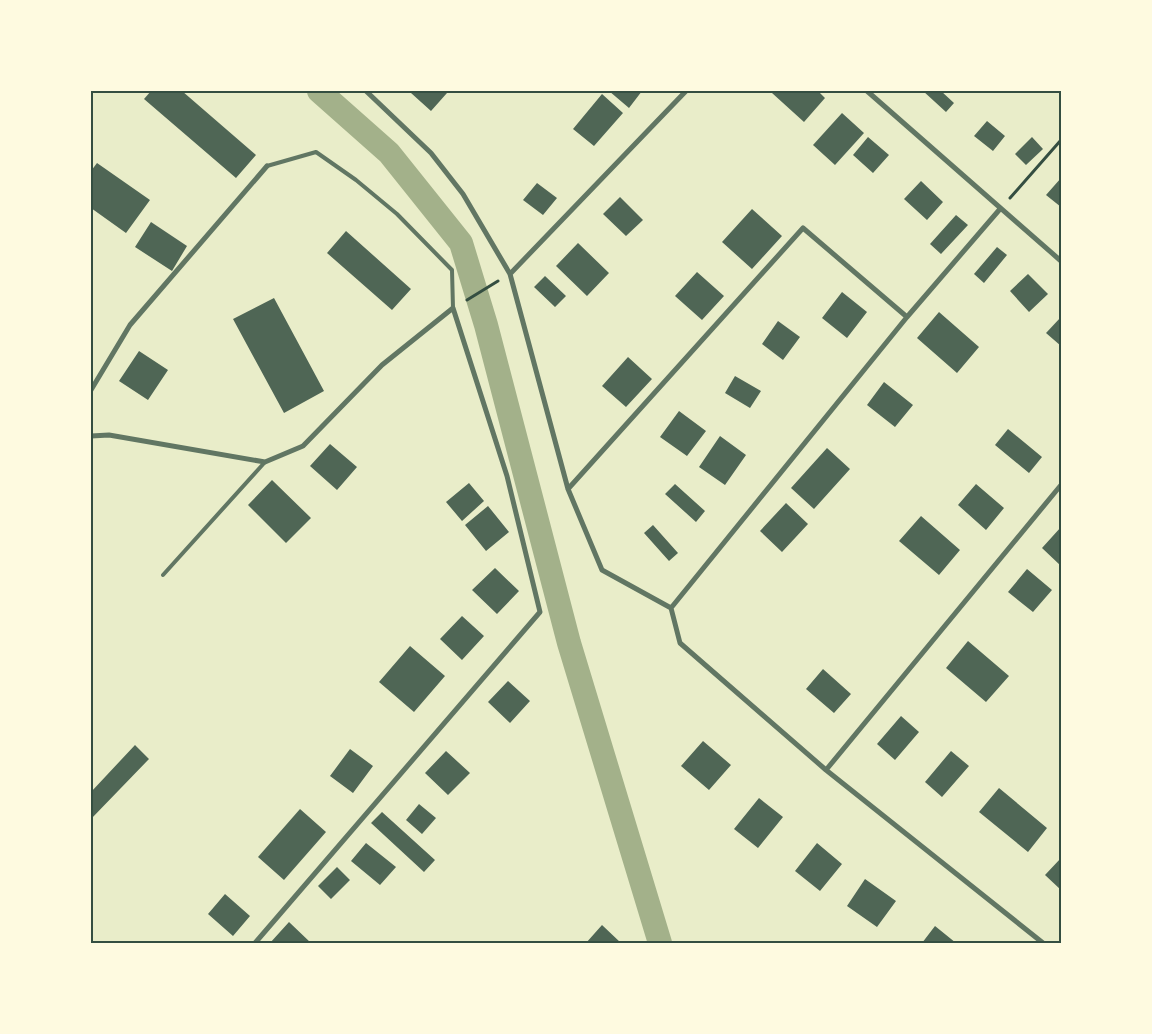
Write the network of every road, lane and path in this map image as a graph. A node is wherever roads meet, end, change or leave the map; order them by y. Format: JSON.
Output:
{"nodes":[{"id":1,"x":366,"y":91,"type":"edge"},
{"id":2,"x":686,"y":91,"type":"edge"},
{"id":3,"x":867,"y":91,"type":"edge"},
{"id":4,"x":1061,"y":140,"type":"edge"},
{"id":5,"x":268,"y":166,"type":"joint"},
{"id":6,"x":1000,"y":209,"type":"junction"},
{"id":7,"x":1061,"y":261,"type":"edge"},
{"id":8,"x":510,"y":274,"type":"junction"},
{"id":9,"x":489,"y":287,"type":"dead end"},
{"id":10,"x":453,"y":308,"type":"junction"},
{"id":11,"x":907,"y":317,"type":"junction"},
{"id":12,"x":91,"y":390,"type":"edge"},
{"id":13,"x":91,"y":436,"type":"edge"},
{"id":14,"x":265,"y":462,"type":"junction"},
{"id":15,"x":1061,"y":485,"type":"edge"},
{"id":16,"x":568,"y":489,"type":"junction"},
{"id":17,"x":163,"y":575,"type":"dead end"},
{"id":18,"x":671,"y":608,"type":"junction"},
{"id":19,"x":826,"y":770,"type":"junction"},
{"id":20,"x":255,"y":943,"type":"edge"},
{"id":21,"x":1043,"y":943,"type":"edge"}],
"edges":[{"from":1,"to":8,"type":"street"},
{"from":2,"to":8,"type":"street"},
{"from":3,"to":6,"type":"street"},
{"from":4,"to":6,"type":"path"},
{"from":5,"to":10,"type":"lane"},
{"from":5,"to":12,"type":"street"},
{"from":6,"to":7,"type":"street"},
{"from":6,"to":11,"type":"street"},
{"from":8,"to":16,"type":"street"},
{"from":9,"to":10,"type":"path"},
{"from":10,"to":14,"type":"street"},
{"from":10,"to":20,"type":"street"},
{"from":11,"to":16,"type":"street"},
{"from":11,"to":18,"type":"street"},
{"from":13,"to":14,"type":"street"},
{"from":14,"to":17,"type":"lane"},
{"from":15,"to":19,"type":"street"},
{"from":16,"to":18,"type":"street"},
{"from":18,"to":19,"type":"street"},
{"from":19,"to":21,"type":"street"}]}
